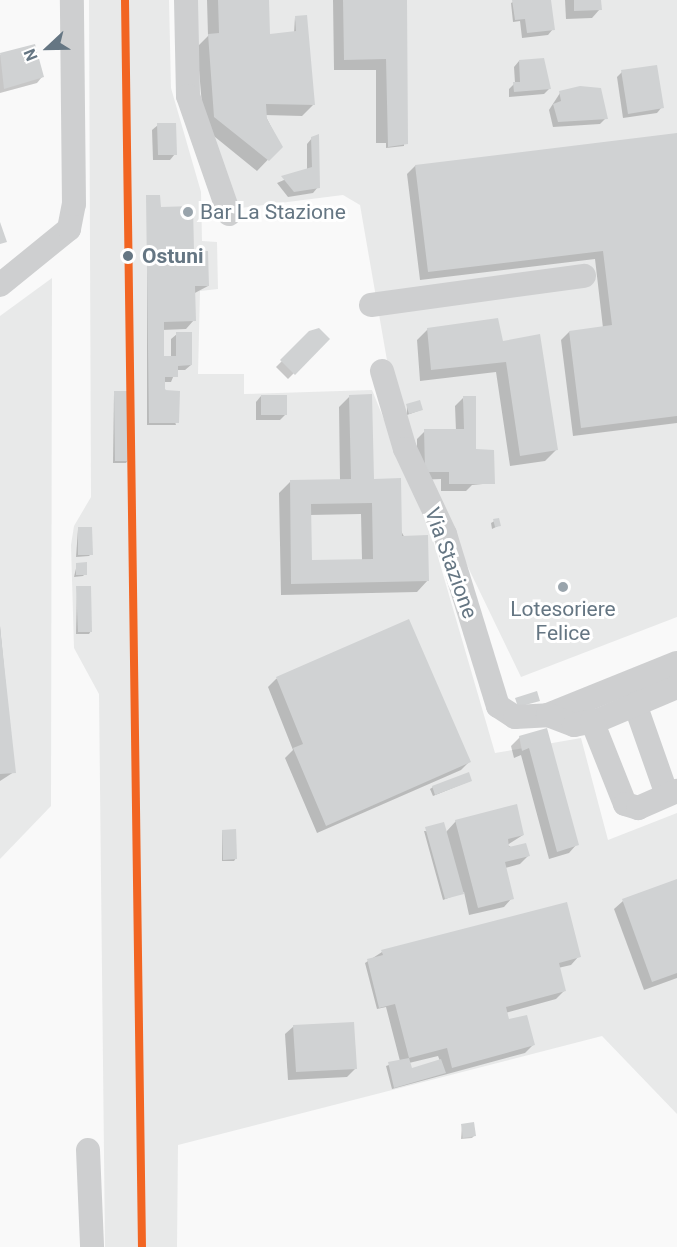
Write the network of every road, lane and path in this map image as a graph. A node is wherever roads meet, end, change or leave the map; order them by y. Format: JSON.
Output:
{"nodes":[{"id":1,"x":72,"y":0,"type":"edge"},
{"id":2,"x":186,"y":0,"type":"edge"},
{"id":3,"x":229,"y":214,"type":"dead end"},
{"id":4,"x":584,"y":276,"type":"dead end"},
{"id":5,"x":0,"y":285,"type":"edge"},
{"id":6,"x":371,"y":305,"type":"dead end"},
{"id":7,"x":382,"y":371,"type":"dead end"},
{"id":8,"x":677,"y":663,"type":"edge"},
{"id":9,"x":677,"y":687,"type":"edge"},
{"id":10,"x":635,"y":704,"type":"junction"},
{"id":11,"x":548,"y":715,"type":"junction"},
{"id":12,"x":592,"y":721,"type":"junction"},
{"id":13,"x":672,"y":793,"type":"edge"},
{"id":14,"x":88,"y":1150,"type":"dead end"},
{"id":15,"x":92,"y":1247,"type":"edge"}],
"edges":[{"from":1,"to":5,"type":"street"},
{"from":2,"to":3,"type":"street"},
{"from":4,"to":6,"type":"street"},
{"from":7,"to":11,"type":"street","name":"Via Stazione"},
{"from":8,"to":11,"type":"street"},
{"from":9,"to":10,"type":"street"},
{"from":10,"to":12,"type":"street"},
{"from":10,"to":13,"type":"street"},
{"from":11,"to":12,"type":"street"},
{"from":12,"to":13,"type":"street"},
{"from":14,"to":15,"type":"street"}]}
